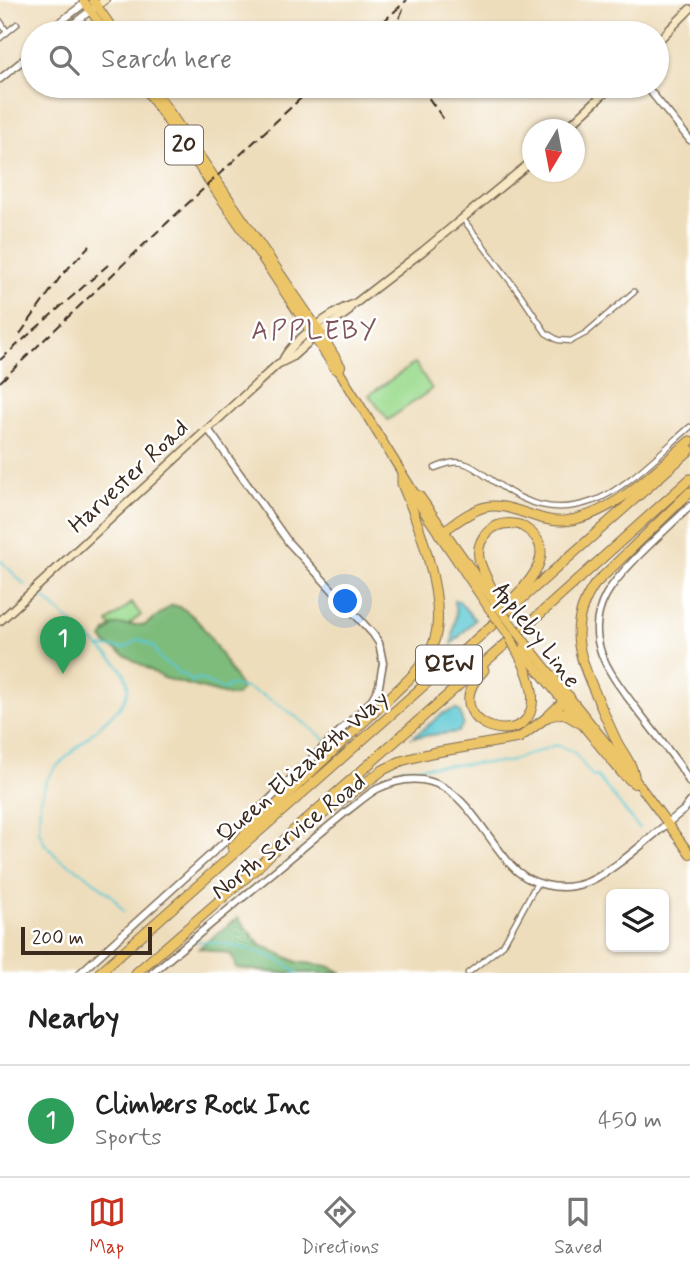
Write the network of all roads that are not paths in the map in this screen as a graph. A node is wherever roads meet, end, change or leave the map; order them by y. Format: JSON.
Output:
{"nodes":[{"id":1,"x":105,"y":0,"type":"edge"},
{"id":2,"x":89,"y":3,"type":"edge"},
{"id":3,"x":690,"y":9,"type":"edge"},
{"id":4,"x":0,"y":21,"type":"edge"},
{"id":5,"x":62,"y":21,"type":"edge"},
{"id":6,"x":99,"y":21,"type":"edge"},
{"id":7,"x":105,"y":21,"type":"edge"},
{"id":8,"x":17,"y":24,"type":"dead end"},
{"id":9,"x":669,"y":30,"type":"edge"},
{"id":10,"x":7,"y":32,"type":"junction"},
{"id":11,"x":0,"y":38,"type":"edge"},
{"id":12,"x":21,"y":62,"type":"edge"},
{"id":13,"x":0,"y":79,"type":"edge"},
{"id":14,"x":151,"y":98,"type":"edge"},
{"id":15,"x":160,"y":98,"type":"edge"},
{"id":16,"x":599,"y":98,"type":"edge"},
{"id":17,"x":656,"y":98,"type":"edge"},
{"id":18,"x":577,"y":119,"type":"edge"},
{"id":19,"x":690,"y":140,"type":"edge"},
{"id":20,"x":522,"y":170,"type":"edge"},
{"id":21,"x":462,"y":218,"type":"junction"},
{"id":22,"x":634,"y":292,"type":"dead end"},
{"id":23,"x":316,"y":334,"type":"junction"},
{"id":24,"x":283,"y":360,"type":"junction"},
{"id":25,"x":690,"y":427,"type":"edge"},
{"id":26,"x":208,"y":429,"type":"junction"},
{"id":27,"x":690,"y":441,"type":"edge"},
{"id":28,"x":690,"y":450,"type":"edge"},
{"id":29,"x":435,"y":468,"type":"dead end"},
{"id":30,"x":402,"y":474,"type":"junction"},
{"id":31,"x":690,"y":478,"type":"edge"},
{"id":32,"x":690,"y":492,"type":"edge"},
{"id":33,"x":690,"y":506,"type":"edge"},
{"id":34,"x":441,"y":532,"type":"junction"},
{"id":35,"x":494,"y":604,"type":"junction"},
{"id":36,"x":550,"y":605,"type":"junction"},
{"id":37,"x":0,"y":621,"type":"edge"},
{"id":38,"x":509,"y":635,"type":"joint"},
{"id":39,"x":520,"y":646,"type":"junction"},
{"id":40,"x":459,"y":655,"type":"junction"},
{"id":41,"x":565,"y":699,"type":"junction"},
{"id":42,"x":546,"y":718,"type":"junction"},
{"id":43,"x":580,"y":723,"type":"junction"},
{"id":44,"x":635,"y":781,"type":"junction"},
{"id":45,"x":690,"y":783,"type":"edge"},
{"id":46,"x":641,"y":790,"type":"junction"},
{"id":47,"x":690,"y":802,"type":"edge"},
{"id":48,"x":667,"y":823,"type":"junction"},
{"id":49,"x":690,"y":854,"type":"edge"},
{"id":50,"x":258,"y":867,"type":"junction"},
{"id":51,"x":206,"y":878,"type":"junction"},
{"id":52,"x":538,"y":882,"type":"junction"},
{"id":53,"x":80,"y":973,"type":"edge"},
{"id":54,"x":99,"y":973,"type":"edge"},
{"id":55,"x":136,"y":973,"type":"edge"},
{"id":56,"x":152,"y":973,"type":"edge"},
{"id":57,"x":468,"y":973,"type":"edge"}],
"edges":[{"from":1,"to":2,"type":"main road"},
{"from":2,"to":5,"type":"street"},
{"from":2,"to":6,"type":"main road"},
{"from":2,"to":7,"type":"main road"},
{"from":3,"to":9,"type":"main road"},
{"from":4,"to":10,"type":"street"},
{"from":8,"to":10,"type":"street"},
{"from":10,"to":11,"type":"street"},
{"from":12,"to":13,"type":"street"},
{"from":14,"to":23,"type":"main road","name":"Appleby Line","number":"20"},
{"from":15,"to":23,"type":"main road","name":"Appleby Line","number":"20"},
{"from":16,"to":18,"type":"main road"},
{"from":17,"to":19,"type":"street"},
{"from":20,"to":21,"type":"main road","name":"Harvester Road"},
{"from":21,"to":22,"type":"street"},
{"from":21,"to":23,"type":"main road","name":"Harvester Road"},
{"from":23,"to":24,"type":"main road","name":"Harvester Road"},
{"from":23,"to":24,"type":"main road","name":"Harvester Road"},
{"from":23,"to":30,"type":"main road","name":"Appleby Line","number":"20"},
{"from":24,"to":26,"type":"main road","name":"Harvester Road"},
{"from":25,"to":29,"type":"street"},
{"from":26,"to":37,"type":"main road","name":"Harvester Road"},
{"from":26,"to":53,"type":"street"},
{"from":27,"to":34,"type":"highway"},
{"from":28,"to":40,"type":"highway","name":"Queen Elizabeth Way","number":"QEW"},
{"from":30,"to":34,"type":"main road","name":"Appleby Line","number":"20"},
{"from":30,"to":51,"type":"highway"},
{"from":31,"to":36,"type":"highway","name":"Queen Elizabeth Way","number":"QEW"},
{"from":32,"to":44,"type":"highway"},
{"from":33,"to":45,"type":"street"},
{"from":34,"to":35,"type":"main road","name":"Appleby Line","number":"20"},
{"from":35,"to":38,"type":"main road","name":"Appleby Line","number":"20","bridge":true},
{"from":35,"to":39,"type":"main road","name":"Appleby Line","number":"20","bridge":true},
{"from":35,"to":40,"type":"highway"},
{"from":36,"to":39,"type":"highway"},
{"from":36,"to":50,"type":"highway","name":"Queen Elizabeth Way","number":"QEW"},
{"from":38,"to":39,"type":"highway","bridge":true},
{"from":39,"to":41,"type":"main road","name":"Appleby Line","number":"20"},
{"from":40,"to":51,"type":"highway","name":"Queen Elizabeth Way","number":"QEW"},
{"from":41,"to":42,"type":"highway"},
{"from":41,"to":43,"type":"main road","name":"Appleby Line","number":"20"},
{"from":41,"to":44,"type":"main road","name":"Appleby Line","number":"20"},
{"from":42,"to":43,"type":"highway"},
{"from":42,"to":50,"type":"highway"},
{"from":43,"to":46,"type":"main road","name":"Appleby Line","number":"20"},
{"from":44,"to":46,"type":"main road","name":"Appleby Line","number":"20"},
{"from":46,"to":48,"type":"main road","name":"Appleby Line","number":"20"},
{"from":47,"to":48,"type":"street","name":"North Service Road"},
{"from":48,"to":49,"type":"main road","name":"Appleby Line","number":"20"},
{"from":48,"to":52,"type":"street","name":"North Service Road"},
{"from":50,"to":55,"type":"highway","name":"Queen Elizabeth Way","number":"QEW"},
{"from":51,"to":54,"type":"highway","name":"Queen Elizabeth Way","number":"QEW"},
{"from":52,"to":56,"type":"street","name":"North Service Road"},
{"from":52,"to":57,"type":"street"}]}
